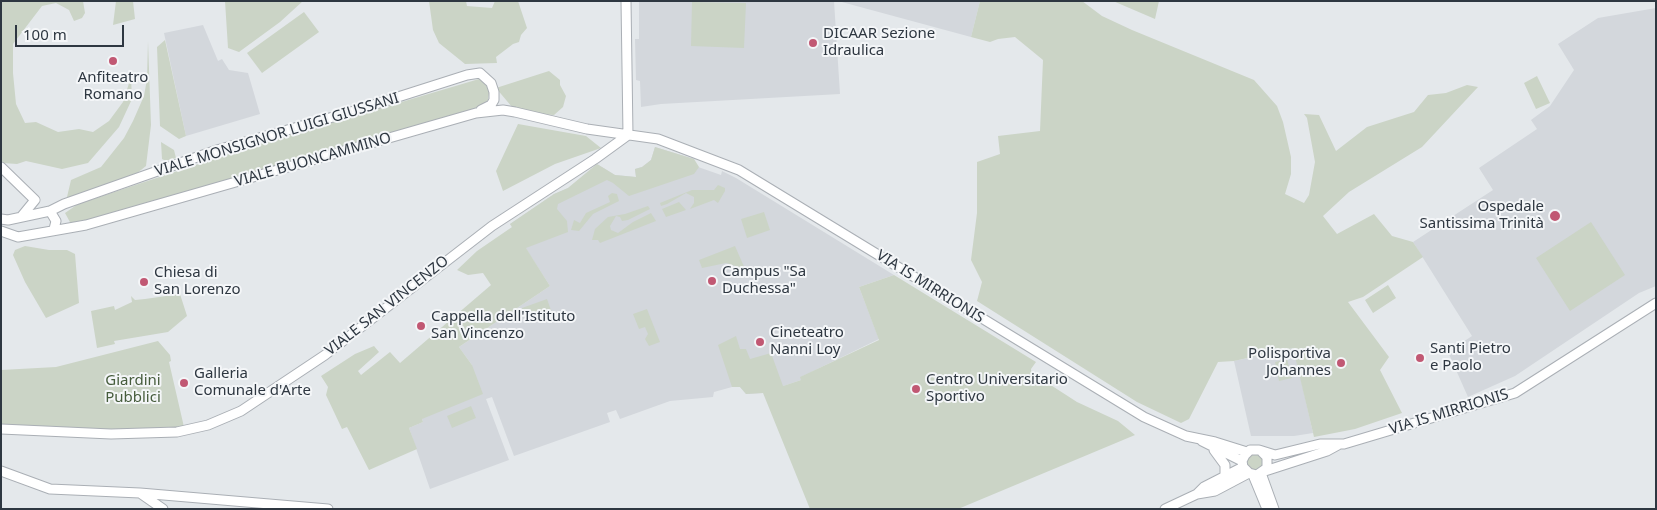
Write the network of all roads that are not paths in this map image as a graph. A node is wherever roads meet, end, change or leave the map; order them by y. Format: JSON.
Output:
{"nodes":[{"id":1,"x":626,"y":1,"type":"edge"},
{"id":2,"x":494,"y":95,"type":"junction"},
{"id":3,"x":515,"y":112,"type":"junction"},
{"id":4,"x":476,"y":113,"type":"junction"},
{"id":5,"x":628,"y":135,"type":"junction"},
{"id":6,"x":1,"y":167,"type":"edge"},
{"id":7,"x":50,"y":211,"type":"junction"},
{"id":8,"x":22,"y":217,"type":"junction"},
{"id":9,"x":3,"y":221,"type":"edge"},
{"id":10,"x":54,"y":229,"type":"junction"},
{"id":11,"x":1,"y":230,"type":"edge"},
{"id":12,"x":1656,"y":303,"type":"edge"},
{"id":13,"x":1,"y":429,"type":"edge"},
{"id":14,"x":1200,"y":440,"type":"junction"},
{"id":15,"x":1338,"y":444,"type":"junction"},
{"id":16,"x":1212,"y":448,"type":"junction"},
{"id":17,"x":1247,"y":452,"type":"junction"},
{"id":18,"x":1262,"y":452,"type":"junction"},
{"id":19,"x":1252,"y":470,"type":"junction"},
{"id":20,"x":1,"y":471,"type":"edge"},
{"id":21,"x":1225,"y":477,"type":"junction"},
{"id":22,"x":140,"y":492,"type":"junction"},
{"id":23,"x":1197,"y":494,"type":"junction"},
{"id":24,"x":171,"y":496,"type":"junction"},
{"id":25,"x":328,"y":508,"type":"edge"},
{"id":26,"x":163,"y":509,"type":"edge"},
{"id":27,"x":167,"y":509,"type":"edge"},
{"id":28,"x":1165,"y":509,"type":"edge"},
{"id":29,"x":1267,"y":509,"type":"edge"},
{"id":30,"x":1274,"y":509,"type":"edge"}],
"edges":[{"from":1,"to":5,"type":"street"},
{"from":2,"to":3,"type":"street","name":"VIALE MONSIGNOR LUIGI GIUSSANI"},
{"from":2,"to":4,"type":"street"},
{"from":2,"to":7,"type":"street","name":"VIALE MONSIGNOR LUIGI GIUSSANI"},
{"from":3,"to":4,"type":"street","name":"VIALE BUONCAMMINO"},
{"from":3,"to":5,"type":"street","name":"VIALE BUONCAMMINO"},
{"from":4,"to":10,"type":"street","name":"VIALE BUONCAMMINO"},
{"from":5,"to":13,"type":"street","name":"VIALE SAN VINCENZO"},
{"from":5,"to":14,"type":"street","name":"VIA IS MIRRIONIS"},
{"from":6,"to":8,"type":"street"},
{"from":7,"to":8,"type":"street"},
{"from":7,"to":10,"type":"street"},
{"from":8,"to":9,"type":"street"},
{"from":10,"to":11,"type":"street","name":"VIALE BUONCAMMINO"},
{"from":12,"to":15,"type":"street","name":"VIA IS MIRRIONIS"},
{"from":14,"to":16,"type":"street","name":"VIA IS MIRRIONIS"},
{"from":14,"to":17,"type":"street","name":"VIA IS MIRRIONIS"},
{"from":15,"to":18,"type":"street","name":"VIA IS MIRRIONIS"},
{"from":15,"to":19,"type":"street","name":"VIA IS MIRRIONIS"},
{"from":16,"to":19,"type":"street","name":"VIA IS MIRRIONIS"},
{"from":16,"to":21,"type":"street","name":"VIA IS MIRRIONIS"},
{"from":17,"to":18,"type":"street","name":"VIA IS MIRRIONIS"},
{"from":17,"to":19,"type":"street"},
{"from":18,"to":19,"type":"street"},
{"from":19,"to":21,"type":"street"},
{"from":19,"to":23,"type":"street"},
{"from":19,"to":29,"type":"street"},
{"from":19,"to":30,"type":"street"},
{"from":20,"to":22,"type":"street"},
{"from":21,"to":23,"type":"street"},
{"from":22,"to":24,"type":"street"},
{"from":22,"to":26,"type":"street"},
{"from":23,"to":28,"type":"street"},
{"from":24,"to":25,"type":"street"},
{"from":24,"to":27,"type":"street"}]}
